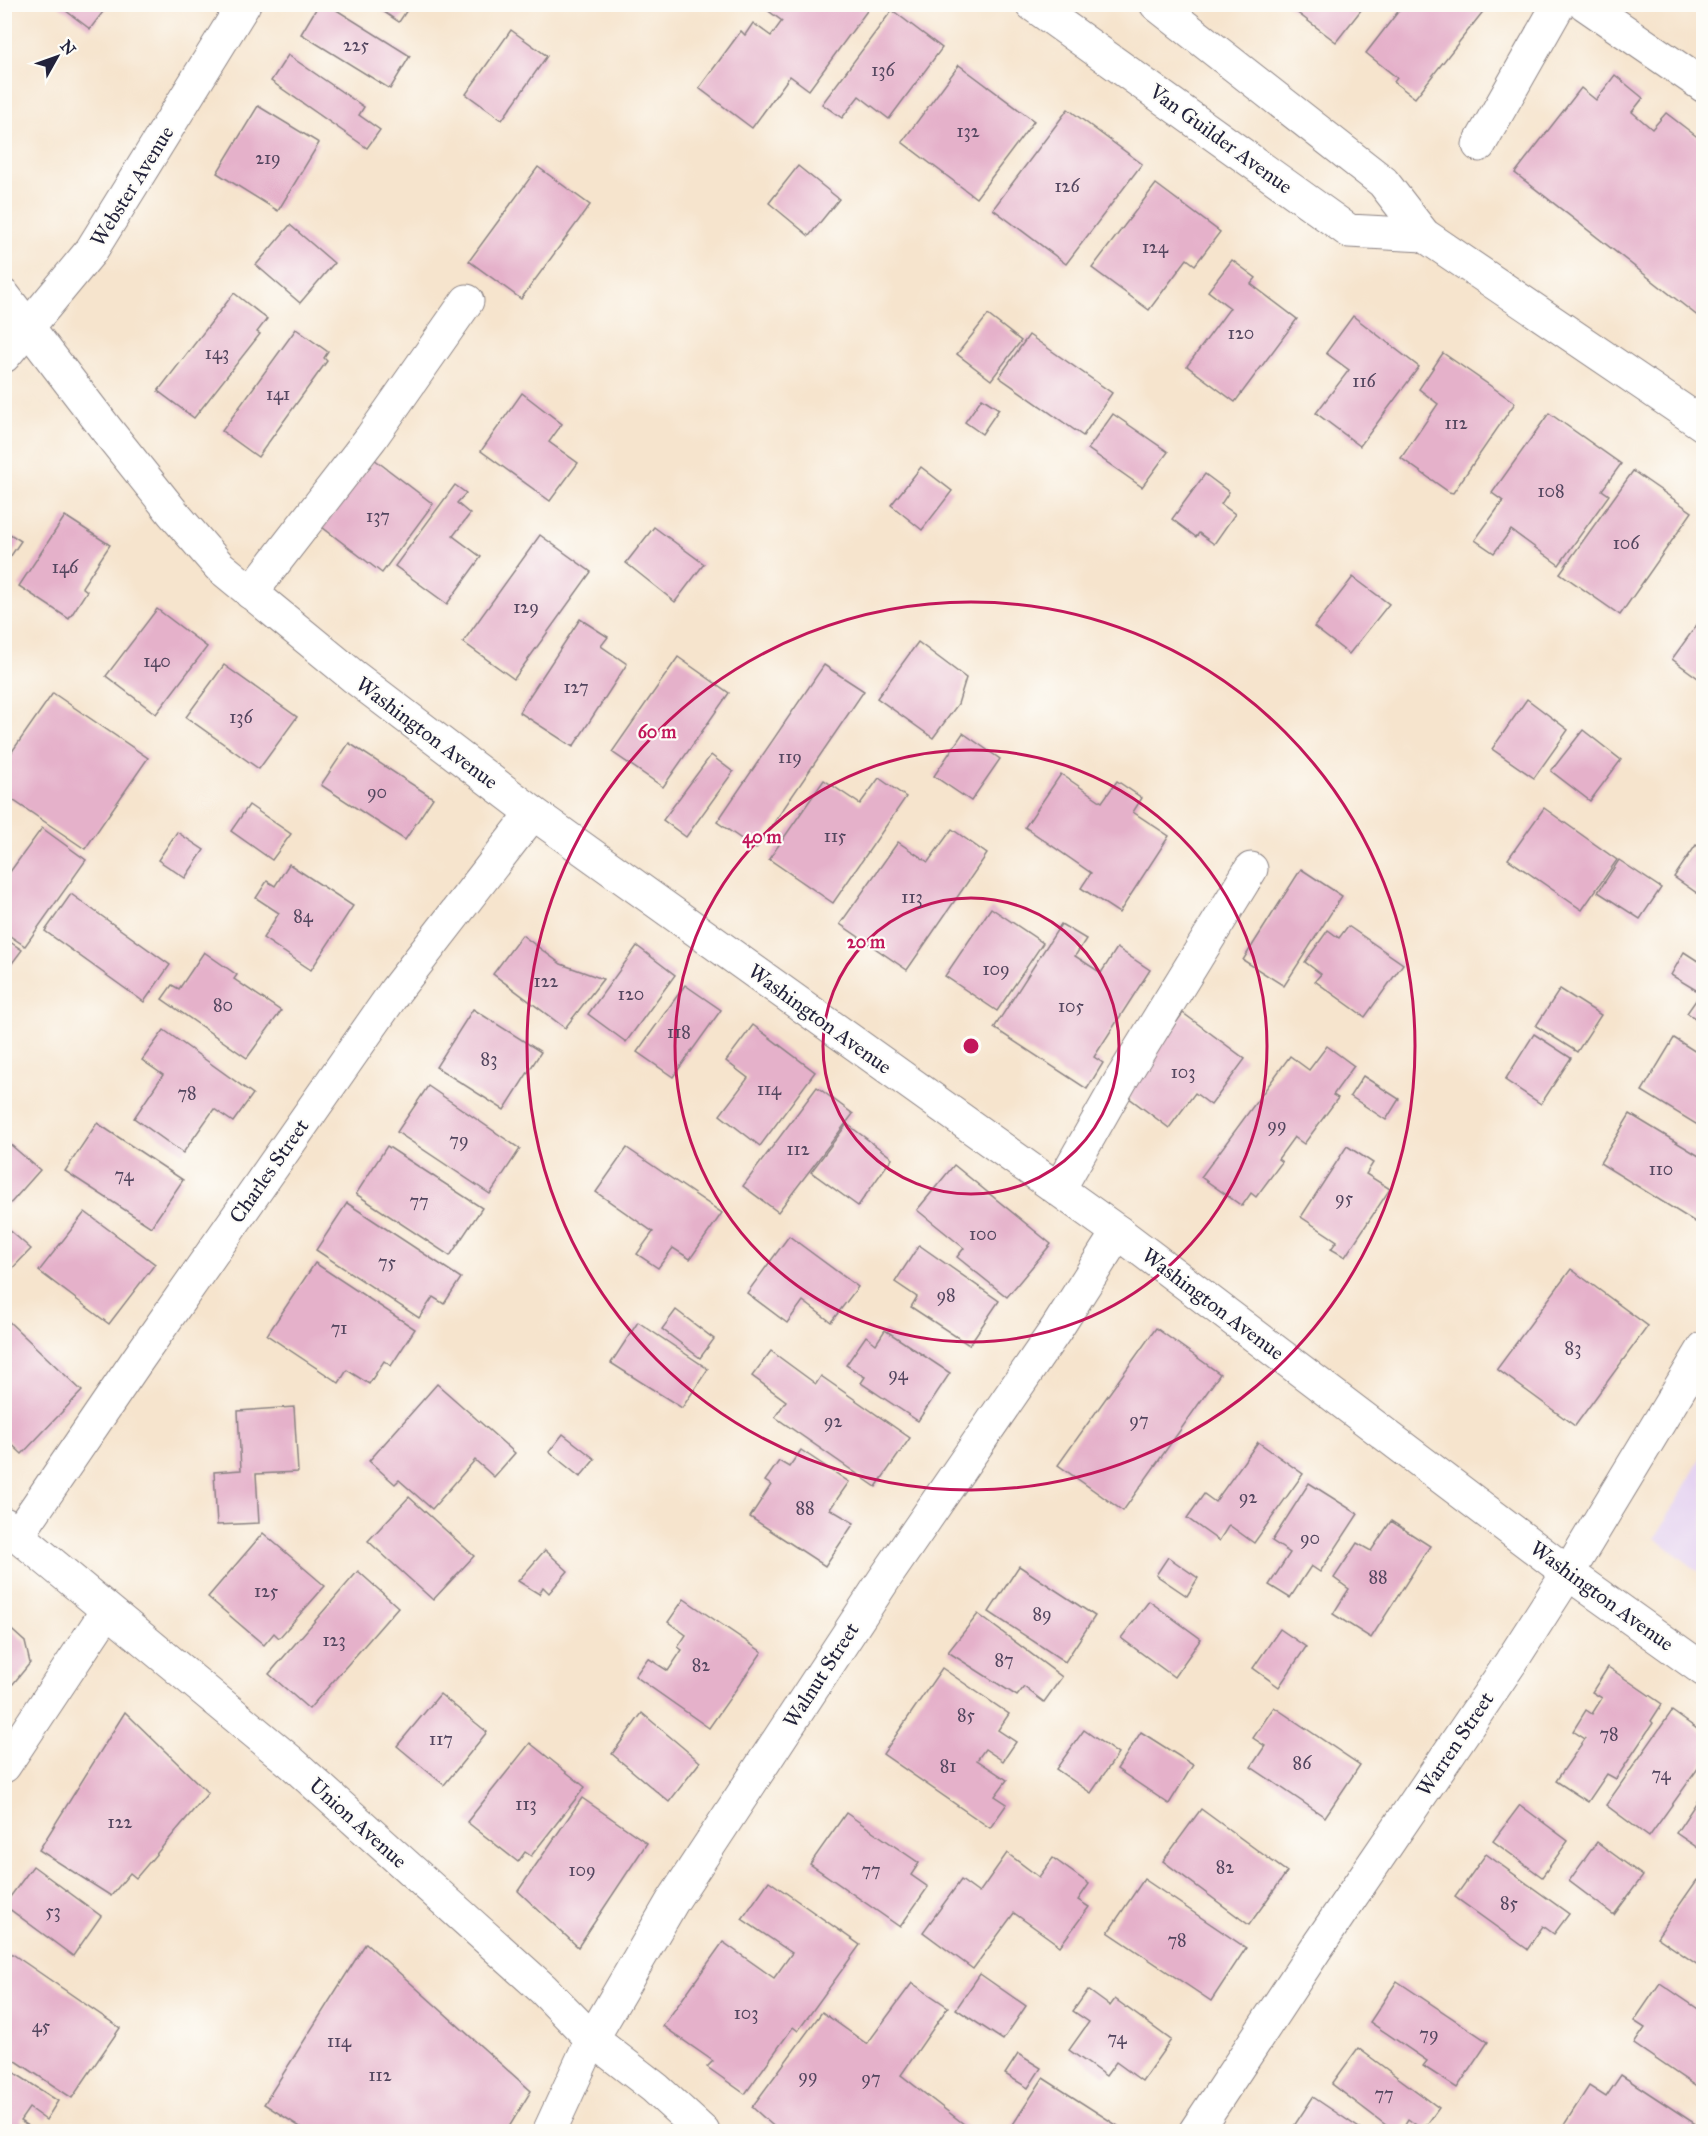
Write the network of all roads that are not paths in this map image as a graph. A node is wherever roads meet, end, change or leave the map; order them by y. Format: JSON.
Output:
{"nodes":[{"id":1,"x":244,"y":4,"type":"edge"},
{"id":2,"x":1032,"y":4,"type":"edge"},
{"id":3,"x":1156,"y":4,"type":"edge"},
{"id":4,"x":1559,"y":4,"type":"edge"},
{"id":5,"x":1585,"y":4,"type":"edge"},
{"id":6,"x":1704,"y":86,"type":"edge"},
{"id":7,"x":1479,"y":145,"type":"dead end"},
{"id":8,"x":1424,"y":235,"type":"junction"},
{"id":9,"x":4,"y":296,"type":"edge"},
{"id":10,"x":467,"y":301,"type":"dead end"},
{"id":11,"x":29,"y":327,"type":"junction"},
{"id":12,"x":4,"y":356,"type":"edge"},
{"id":13,"x":1704,"y":425,"type":"edge"},
{"id":14,"x":251,"y":593,"type":"junction"},
{"id":15,"x":533,"y":813,"type":"junction"},
{"id":16,"x":1251,"y":869,"type":"dead end"},
{"id":17,"x":1059,"y":1190,"type":"junction"},
{"id":18,"x":1118,"y":1232,"type":"junction"},
{"id":19,"x":1704,"y":1348,"type":"edge"},
{"id":20,"x":11,"y":1530,"type":"edge"},
{"id":21,"x":1568,"y":1574,"type":"junction"},
{"id":22,"x":107,"y":1611,"type":"junction"},
{"id":23,"x":1704,"y":1670,"type":"edge"},
{"id":24,"x":4,"y":1766,"type":"edge"},
{"id":25,"x":592,"y":2039,"type":"junction"},
{"id":26,"x":549,"y":2132,"type":"edge"},
{"id":27,"x":703,"y":2132,"type":"edge"},
{"id":28,"x":1195,"y":2132,"type":"edge"}],
"edges":[{"from":1,"to":11,"type":"street","name":"Webster Avenue"},
{"from":2,"to":8,"type":"street","name":"Van Guilder Avenue"},
{"from":3,"to":8,"type":"street"},
{"from":4,"to":7,"type":"street"},
{"from":5,"to":6,"type":"street"},
{"from":8,"to":13,"type":"street"},
{"from":9,"to":11,"type":"street","name":"Washington Avenue"},
{"from":10,"to":14,"type":"street"},
{"from":11,"to":12,"type":"street","name":"Webster Avenue"},
{"from":11,"to":14,"type":"street","name":"Washington Avenue"},
{"from":14,"to":15,"type":"street","name":"Washington Avenue"},
{"from":15,"to":17,"type":"street","name":"Washington Avenue"},
{"from":15,"to":20,"type":"street","name":"Charles Street"},
{"from":16,"to":17,"type":"street"},
{"from":17,"to":18,"type":"street","name":"Washington Avenue"},
{"from":18,"to":21,"type":"street","name":"Washington Avenue"},
{"from":18,"to":25,"type":"street","name":"Walnut Street"},
{"from":19,"to":21,"type":"street","name":"Warren Street"},
{"from":20,"to":22,"type":"street","name":"Union Avenue"},
{"from":21,"to":23,"type":"street","name":"Washington Avenue"},
{"from":21,"to":28,"type":"street","name":"Warren Street"},
{"from":22,"to":24,"type":"street"},
{"from":22,"to":25,"type":"street","name":"Union Avenue"},
{"from":25,"to":26,"type":"street","name":"Walnut Street"},
{"from":25,"to":27,"type":"street","name":"Union Avenue"}]}
